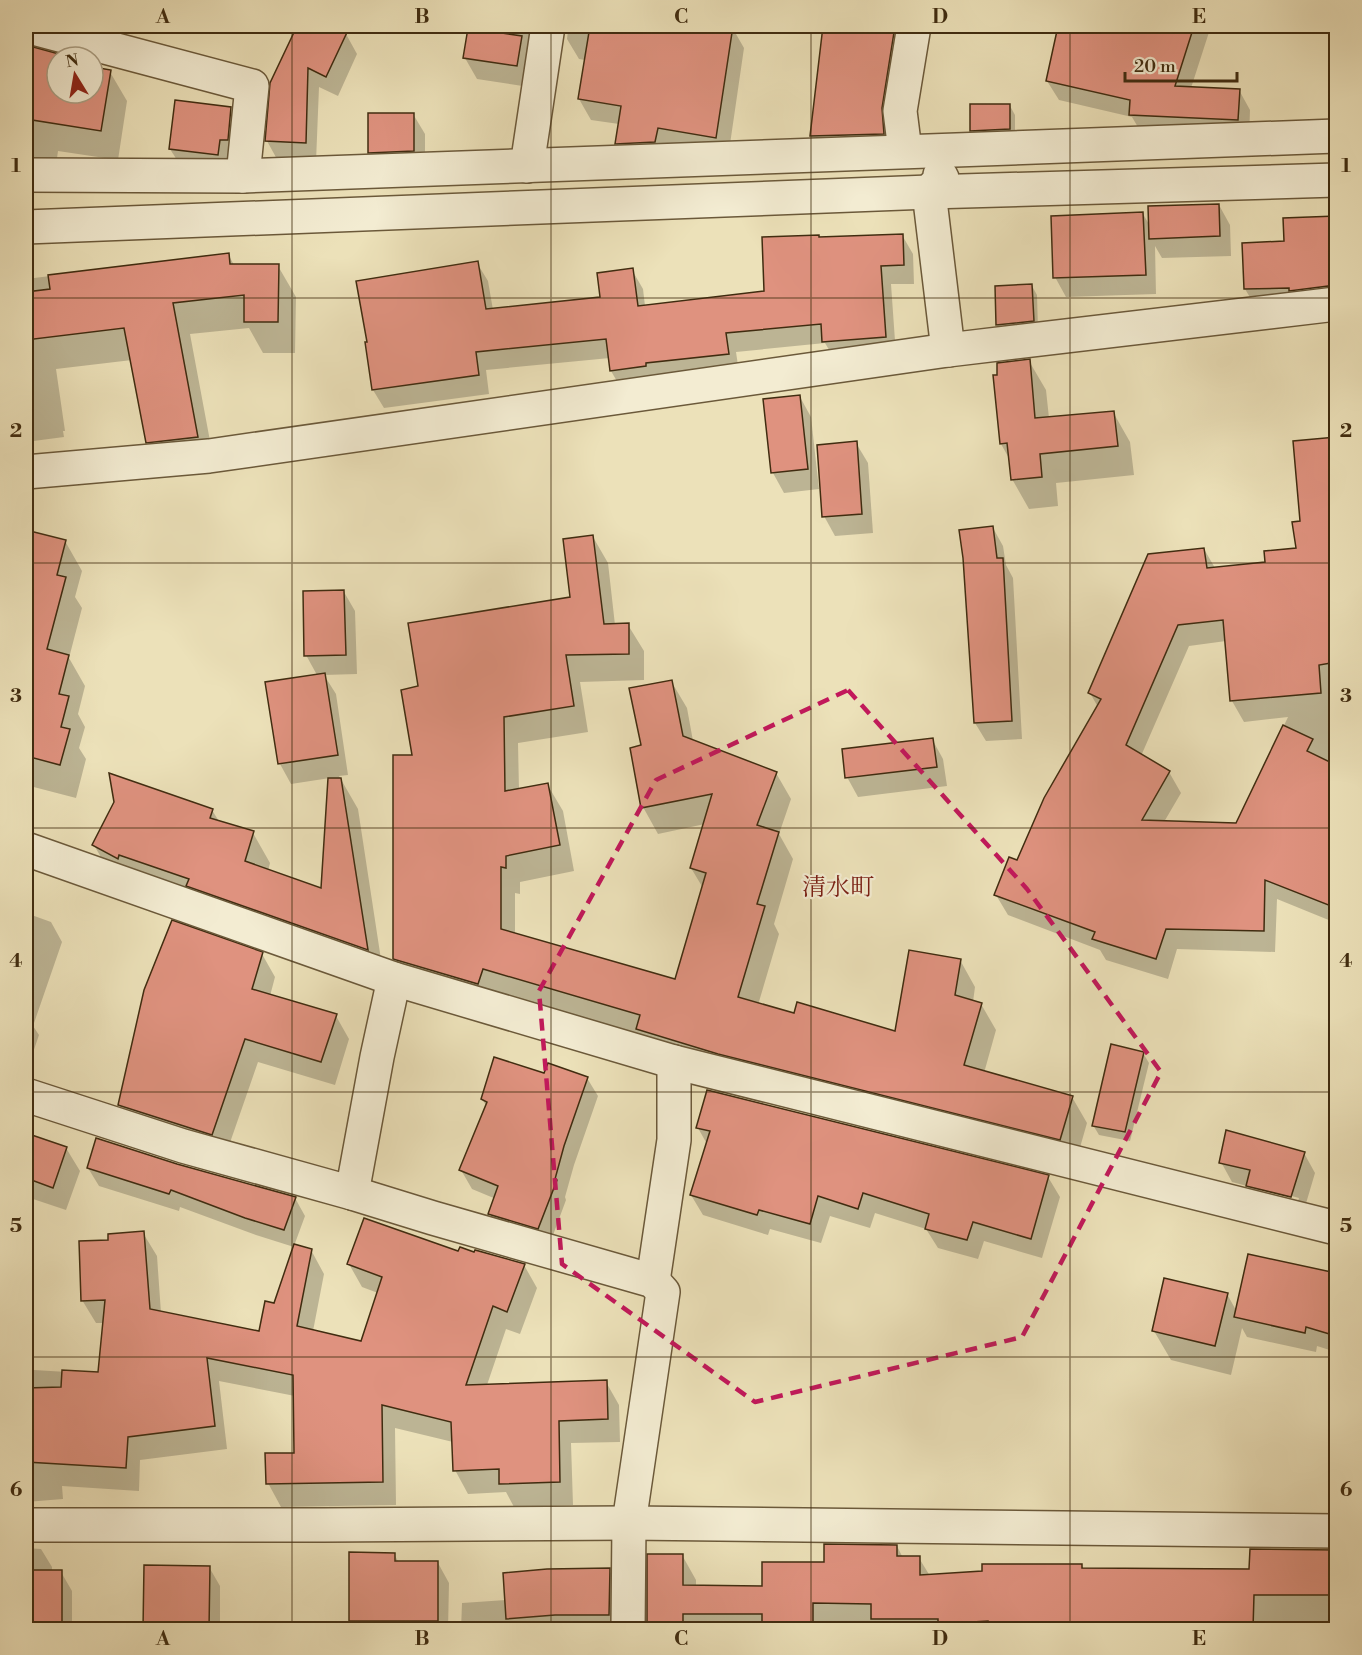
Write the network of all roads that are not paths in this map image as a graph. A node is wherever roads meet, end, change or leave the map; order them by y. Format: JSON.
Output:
{"nodes":[{"id":1,"x":26,"y":26,"type":"edge"},
{"id":2,"x":548,"y":26,"type":"edge"},
{"id":3,"x":914,"y":26,"type":"edge"},
{"id":4,"x":1336,"y":136,"type":"edge"},
{"id":5,"x":917,"y":151,"type":"junction"},
{"id":6,"x":527,"y":166,"type":"junction"},
{"id":7,"x":26,"y":175,"type":"edge"},
{"id":8,"x":243,"y":176,"type":"junction"},
{"id":9,"x":1336,"y":180,"type":"edge"},
{"id":10,"x":929,"y":192,"type":"junction"},
{"id":11,"x":26,"y":227,"type":"edge"},
{"id":12,"x":1336,"y":303,"type":"edge"},
{"id":13,"x":948,"y":350,"type":"junction"},
{"id":14,"x":26,"y":472,"type":"edge"},
{"id":15,"x":26,"y":849,"type":"edge"},
{"id":16,"x":394,"y":979,"type":"junction"},
{"id":17,"x":674,"y":1062,"type":"junction"},
{"id":18,"x":26,"y":1095,"type":"edge"},
{"id":19,"x":352,"y":1192,"type":"junction"},
{"id":20,"x":1336,"y":1228,"type":"edge"},
{"id":21,"x":653,"y":1281,"type":"junction"},
{"id":22,"x":628,"y":1523,"type":"junction"},
{"id":23,"x":26,"y":1525,"type":"edge"},
{"id":24,"x":1336,"y":1531,"type":"edge"},
{"id":25,"x":628,"y":1629,"type":"edge"}],
"edges":[{"from":1,"to":8,"type":"street"},
{"from":2,"to":6,"type":"street"},
{"from":3,"to":5,"type":"street"},
{"from":4,"to":5,"type":"street"},
{"from":5,"to":6,"type":"street"},
{"from":5,"to":10,"type":"street"},
{"from":6,"to":8,"type":"street"},
{"from":7,"to":8,"type":"street"},
{"from":9,"to":10,"type":"street"},
{"from":10,"to":11,"type":"street"},
{"from":10,"to":13,"type":"street"},
{"from":12,"to":13,"type":"street"},
{"from":13,"to":14,"type":"street"},
{"from":15,"to":16,"type":"street"},
{"from":16,"to":17,"type":"street"},
{"from":16,"to":19,"type":"street"},
{"from":17,"to":20,"type":"street"},
{"from":17,"to":21,"type":"street"},
{"from":18,"to":19,"type":"street"},
{"from":19,"to":21,"type":"street"},
{"from":21,"to":22,"type":"street"},
{"from":22,"to":23,"type":"street"},
{"from":22,"to":24,"type":"street"},
{"from":22,"to":25,"type":"street"}]}
